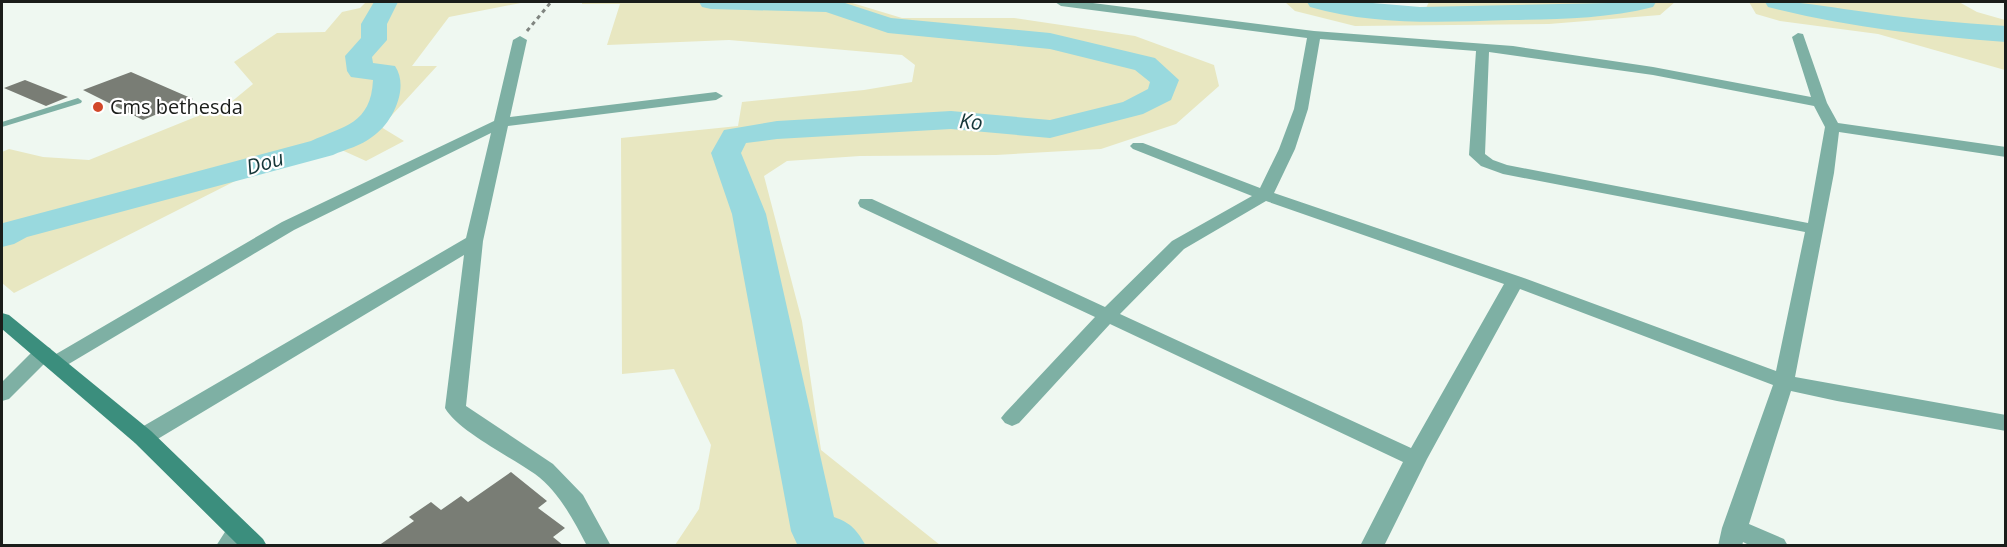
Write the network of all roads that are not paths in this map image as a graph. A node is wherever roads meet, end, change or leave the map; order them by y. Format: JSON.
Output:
{"nodes":[{"id":1,"x":1061,"y":2,"type":"edge"},
{"id":2,"x":1314,"y":35,"type":"junction"},
{"id":3,"x":1798,"y":37,"type":"dead end"},
{"id":4,"x":520,"y":40,"type":"road end"},
{"id":5,"x":1483,"y":47,"type":"junction"},
{"id":6,"x":716,"y":96,"type":"dead end"},
{"id":7,"x":78,"y":101,"type":"dead end"},
{"id":8,"x":1820,"y":103,"type":"junction"},
{"id":9,"x":503,"y":122,"type":"junction"},
{"id":10,"x":2,"y":125,"type":"edge"},
{"id":11,"x":1832,"y":127,"type":"junction"},
{"id":12,"x":1138,"y":146,"type":"dead end"},
{"id":13,"x":2006,"y":152,"type":"edge"},
{"id":14,"x":1265,"y":195,"type":"junction"},
{"id":15,"x":866,"y":203,"type":"dead end"},
{"id":16,"x":1814,"y":229,"type":"junction"},
{"id":17,"x":474,"y":241,"type":"junction"},
{"id":18,"x":1515,"y":282,"type":"junction"},
{"id":19,"x":1107,"y":316,"type":"junction"},
{"id":20,"x":2,"y":319,"type":"edge"},
{"id":21,"x":49,"y":358,"type":"junction"},
{"id":22,"x":1784,"y":382,"type":"junction"},
{"id":23,"x":5,"y":387,"type":"edge"},
{"id":24,"x":1012,"y":418,"type":"dead end"},
{"id":25,"x":2006,"y":423,"type":"edge"},
{"id":26,"x":143,"y":437,"type":"junction"},
{"id":27,"x":1416,"y":459,"type":"junction"},
{"id":28,"x":1732,"y":537,"type":"edge"},
{"id":29,"x":240,"y":541,"type":"edge"},
{"id":30,"x":599,"y":546,"type":"edge"},
{"id":31,"x":1372,"y":546,"type":"edge"},
{"id":32,"x":1776,"y":546,"type":"edge"}],
"edges":[{"from":1,"to":2,"type":"street"},
{"from":2,"to":5,"type":"street"},
{"from":2,"to":14,"type":"street"},
{"from":3,"to":8,"type":"street"},
{"from":4,"to":9,"type":"street"},
{"from":5,"to":8,"type":"street"},
{"from":5,"to":16,"type":"street"},
{"from":6,"to":9,"type":"street"},
{"from":7,"to":10,"type":"lane"},
{"from":8,"to":11,"type":"street"},
{"from":9,"to":17,"type":"street"},
{"from":9,"to":21,"type":"street"},
{"from":11,"to":13,"type":"street"},
{"from":11,"to":16,"type":"street"},
{"from":12,"to":14,"type":"street"},
{"from":14,"to":18,"type":"street"},
{"from":14,"to":19,"type":"street"},
{"from":15,"to":19,"type":"street"},
{"from":16,"to":22,"type":"street"},
{"from":17,"to":26,"type":"street"},
{"from":17,"to":30,"type":"street"},
{"from":18,"to":22,"type":"street"},
{"from":18,"to":27,"type":"street"},
{"from":19,"to":24,"type":"street"},
{"from":19,"to":27,"type":"street"},
{"from":20,"to":21,"type":"main road"},
{"from":21,"to":23,"type":"street"},
{"from":21,"to":26,"type":"main road"},
{"from":22,"to":25,"type":"street"},
{"from":22,"to":28,"type":"street"},
{"from":26,"to":29,"type":"main road"},
{"from":27,"to":31,"type":"street"},
{"from":28,"to":32,"type":"street"}]}
